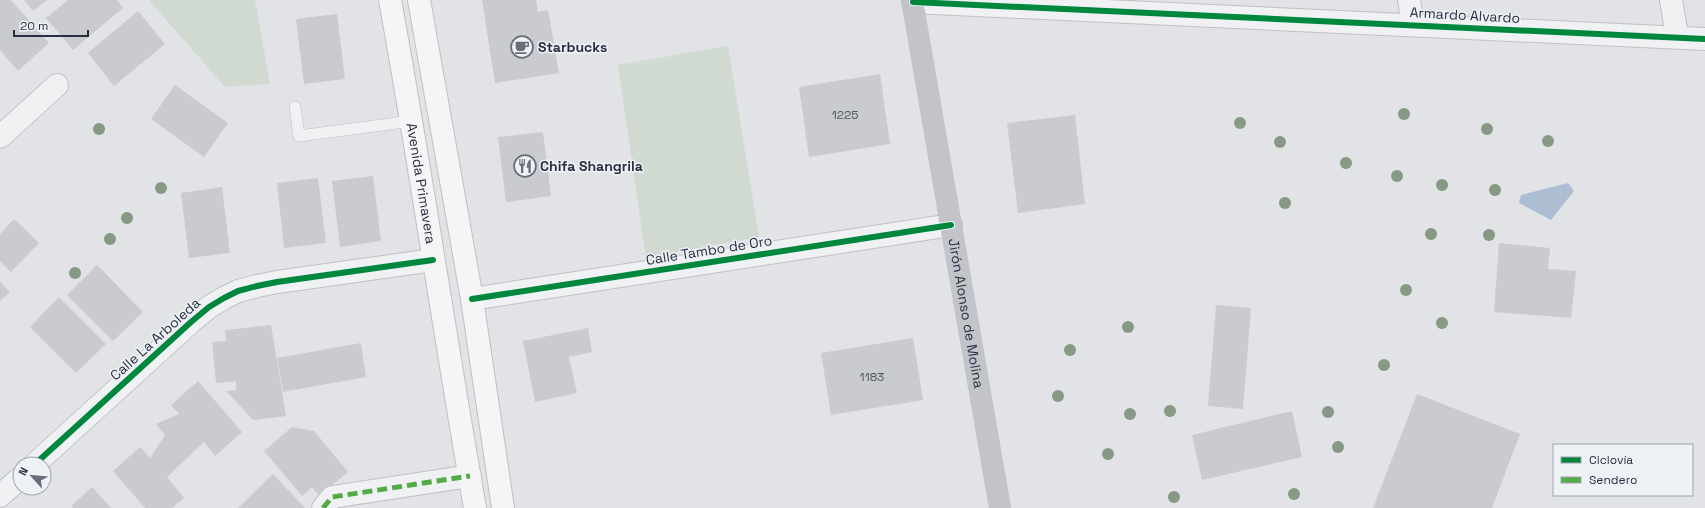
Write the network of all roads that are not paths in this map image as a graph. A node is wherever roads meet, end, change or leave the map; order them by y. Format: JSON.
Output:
{"nodes":[{"id":1,"x":390,"y":0,"type":"edge"},
{"id":2,"x":419,"y":0,"type":"edge"},
{"id":3,"x":1409,"y":0,"type":"edge"},
{"id":4,"x":1671,"y":0,"type":"edge"},
{"id":5,"x":912,"y":1,"type":"edge"},
{"id":6,"x":1413,"y":25,"type":"junction"},
{"id":7,"x":1677,"y":36,"type":"junction"},
{"id":8,"x":1705,"y":38,"type":"edge"},
{"id":9,"x":57,"y":85,"type":"dead end"},
{"id":10,"x":295,"y":107,"type":"dead end"},
{"id":11,"x":412,"y":121,"type":"junction"},
{"id":12,"x":0,"y":137,"type":"edge"},
{"id":13,"x":951,"y":225,"type":"junction"},
{"id":14,"x":433,"y":260,"type":"junction"},
{"id":15,"x":472,"y":299,"type":"junction"},
{"id":16,"x":44,"y":456,"type":"edge"},
{"id":17,"x":470,"y":476,"type":"junction"},
{"id":18,"x":12,"y":485,"type":"edge"},
{"id":19,"x":0,"y":496,"type":"edge"},
{"id":20,"x":323,"y":508,"type":"edge"},
{"id":21,"x":476,"y":508,"type":"edge"},
{"id":22,"x":503,"y":508,"type":"edge"},
{"id":23,"x":1000,"y":508,"type":"edge"}],
"edges":[{"from":1,"to":11,"type":"main road","name":"Avenida Primavera"},
{"from":2,"to":15,"type":"main road","name":"Avenida Primavera"},
{"from":3,"to":6,"type":"street"},
{"from":4,"to":7,"type":"street"},
{"from":5,"to":6,"type":"street","name":"Armardo Alvardo"},
{"from":5,"to":13,"type":"main road","name":"Jirón Alonso de Molina"},
{"from":6,"to":7,"type":"street","name":"Armardo Alvardo"},
{"from":7,"to":8,"type":"street","name":"Armardo Alvardo"},
{"from":9,"to":12,"type":"street"},
{"from":10,"to":11,"type":"lane"},
{"from":11,"to":14,"type":"main road","name":"Avenida Primavera"},
{"from":13,"to":15,"type":"street","name":"Calle Tambo de Oro"},
{"from":13,"to":23,"type":"main road","name":"Jirón Alonso de Molina"},
{"from":14,"to":16,"type":"street","name":"Calle La Arboleda"},
{"from":14,"to":17,"type":"main road","name":"Avenida Primavera"},
{"from":15,"to":22,"type":"main road","name":"Avenida Primavera"},
{"from":17,"to":20,"type":"street"},
{"from":17,"to":21,"type":"main road","name":"Avenida Primavera"},
{"from":18,"to":19,"type":"street"}]}
